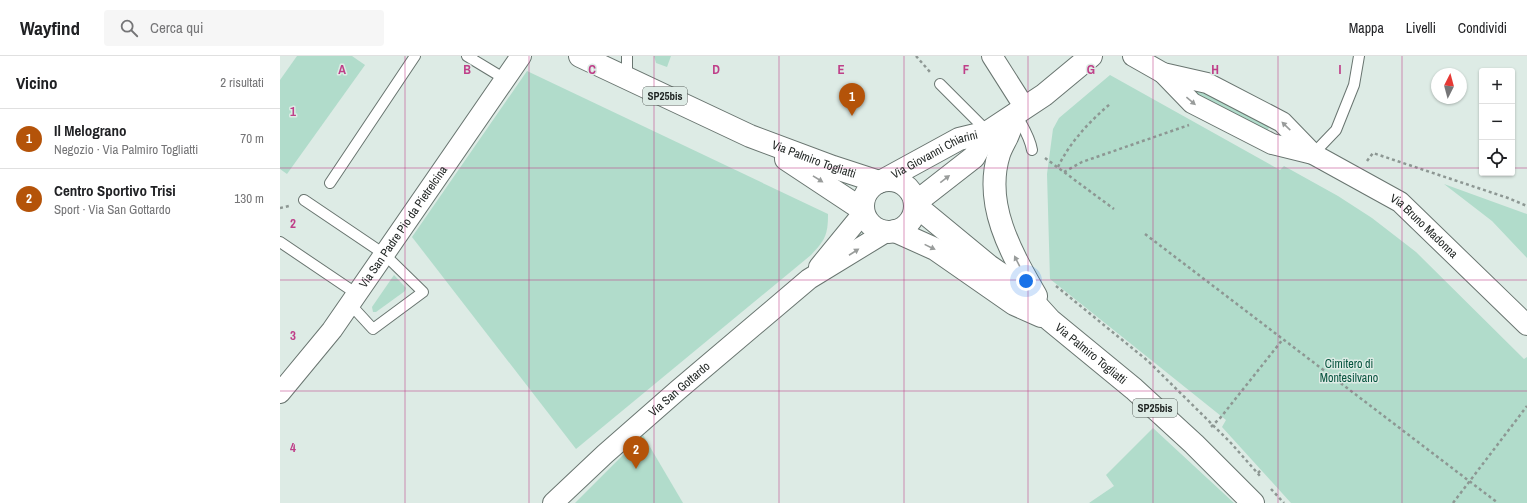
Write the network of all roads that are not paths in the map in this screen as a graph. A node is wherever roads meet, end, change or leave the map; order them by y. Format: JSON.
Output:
{"nodes":[{"id":1,"x":415,"y":56,"type":"edge"},
{"id":2,"x":467,"y":56,"type":"edge"},
{"id":3,"x":521,"y":56,"type":"edge"},
{"id":4,"x":580,"y":56,"type":"edge"},
{"id":5,"x":627,"y":56,"type":"edge"},
{"id":6,"x":992,"y":56,"type":"edge"},
{"id":7,"x":1091,"y":56,"type":"edge"},
{"id":8,"x":1133,"y":56,"type":"edge"},
{"id":9,"x":1359,"y":56,"type":"edge"},
{"id":10,"x":1164,"y":73,"type":"junction"},
{"id":11,"x":627,"y":78,"type":"junction"},
{"id":12,"x":505,"y":79,"type":"junction"},
{"id":13,"x":940,"y":84,"type":"road end"},
{"id":14,"x":1021,"y":111,"type":"junction"},
{"id":15,"x":988,"y":132,"type":"junction"},
{"id":16,"x":750,"y":136,"type":"junction"},
{"id":17,"x":1032,"y":150,"type":"road end"},
{"id":18,"x":1313,"y":154,"type":"junction"},
{"id":19,"x":881,"y":181,"type":"junction"},
{"id":20,"x":330,"y":183,"type":"dead end"},
{"id":21,"x":304,"y":200,"type":"dead end"},
{"id":22,"x":915,"y":204,"type":"junction"},
{"id":23,"x":863,"y":211,"type":"junction"},
{"id":24,"x":891,"y":231,"type":"junction"},
{"id":25,"x":280,"y":242,"type":"edge"},
{"id":26,"x":384,"y":254,"type":"junction"},
{"id":27,"x":809,"y":279,"type":"junction"},
{"id":28,"x":353,"y":299,"type":"junction"},
{"id":29,"x":1525,"y":319,"type":"edge"},
{"id":30,"x":1050,"y":320,"type":"junction"},
{"id":31,"x":280,"y":393,"type":"edge"},
{"id":32,"x":553,"y":503,"type":"edge"},
{"id":33,"x":1253,"y":503,"type":"edge"}],
"edges":[{"from":1,"to":20,"type":"lane"},
{"from":2,"to":12,"type":"lane"},
{"from":3,"to":12,"type":"street","name":"Via San Padre Pio da Pietrelcina"},
{"from":4,"to":11,"type":"main road","name":"Via Palmiro Togliatti","number":"SP25bis"},
{"from":5,"to":11,"type":"lane"},
{"from":6,"to":14,"type":"street"},
{"from":7,"to":14,"type":"main road","name":"Via Giovanni Chiarini"},
{"from":8,"to":10,"type":"street","name":"Via Bruno Madonna"},
{"from":9,"to":18,"type":"lane"},
{"from":10,"to":18,"type":"street","name":"Via Bruno Madonna","one_way":true},
{"from":18,"to":10,"type":"street","name":"Via Bruno Madonna","one_way":true},
{"from":11,"to":16,"type":"main road","name":"Via Palmiro Togliatti","number":"SP25bis"},
{"from":12,"to":26,"type":"street","name":"Via San Padre Pio da Pietrelcina"},
{"from":13,"to":15,"type":"lane"},
{"from":14,"to":15,"type":"main road","name":"Via Giovanni Chiarini"},
{"from":14,"to":17,"type":"lane"},
{"from":30,"to":14,"type":"main road","one_way":true},
{"from":15,"to":19,"type":"main road","name":"Via Giovanni Chiarini"},
{"from":22,"to":15,"type":"main road","name":"Via Giovanni Chiarini","one_way":true},
{"from":16,"to":19,"type":"main road","name":"Via Palmiro Togliatti","number":"SP25bis"},
{"from":16,"to":23,"type":"main road","name":"Via Palmiro Togliatti","number":"SP25bis","one_way":true},
{"from":18,"to":29,"type":"street","name":"Via Bruno Madonna"},
{"from":19,"to":22,"type":"main road"},
{"from":19,"to":23,"type":"main road"},
{"from":21,"to":26,"type":"lane"},
{"from":22,"to":24,"type":"main road"},
{"from":22,"to":30,"type":"main road","name":"Via Palmiro Togliatti","number":"SP25bis"},
{"from":23,"to":24,"type":"main road"},
{"from":23,"to":27,"type":"street","name":"Via San Gottardo"},
{"from":27,"to":24,"type":"street","name":"Via San Gottardo","one_way":true},
{"from":24,"to":30,"type":"main road","name":"Via Palmiro Togliatti","number":"SP25bis","one_way":true},
{"from":25,"to":28,"type":"lane"},
{"from":26,"to":28,"type":"street","name":"Via San Padre Pio da Pietrelcina"},
{"from":26,"to":28,"type":"lane"},
{"from":27,"to":32,"type":"street","name":"Via San Gottardo"},
{"from":28,"to":31,"type":"street","name":"Via San Padre Pio da Pietrelcina"},
{"from":30,"to":33,"type":"main road","name":"Via Palmiro Togliatti","number":"SP25bis"}]}
